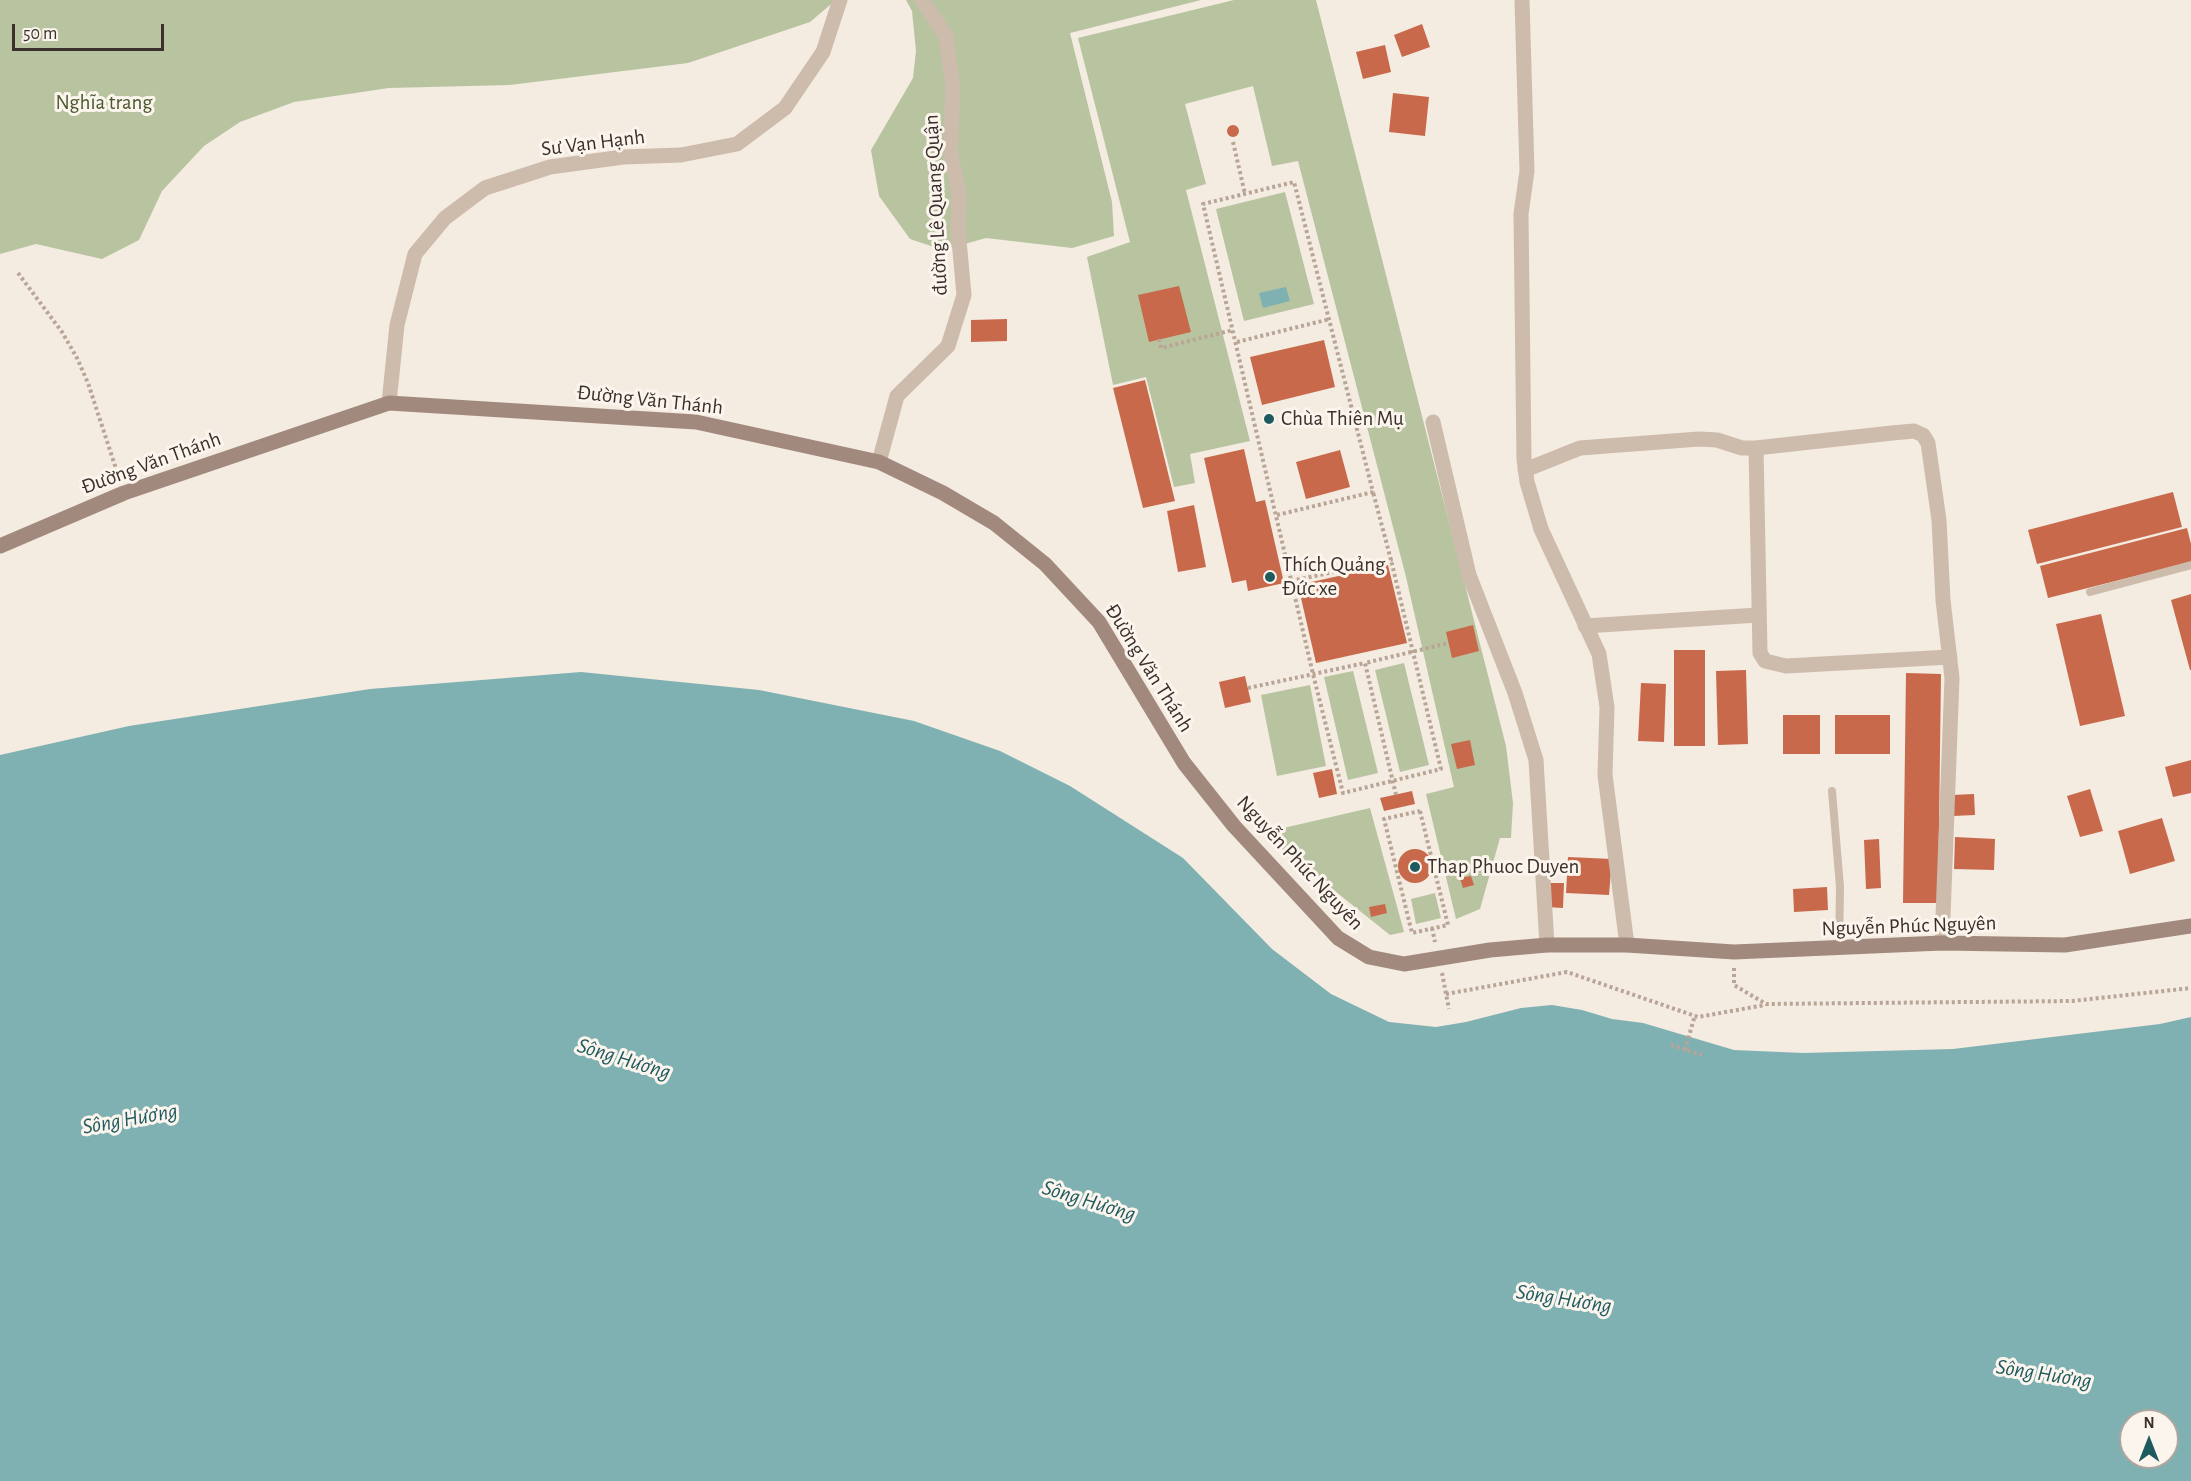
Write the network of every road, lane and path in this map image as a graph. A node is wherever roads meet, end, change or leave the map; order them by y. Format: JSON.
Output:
{"nodes":[{"id":1,"x":840,"y":0,"type":"edge"},
{"id":2,"x":922,"y":0,"type":"edge"},
{"id":3,"x":1522,"y":0,"type":"edge"},
{"id":4,"x":1233,"y":142,"type":"dead end"},
{"id":5,"x":1245,"y":194,"type":"junction"},
{"id":6,"x":18,"y":273,"type":"dead end"},
{"id":7,"x":1330,"y":319,"type":"junction"},
{"id":8,"x":1234,"y":330,"type":"junction"},
{"id":9,"x":1180,"y":334,"type":"dead end"},
{"id":10,"x":1159,"y":339,"type":"dead end"},
{"id":11,"x":1237,"y":342,"type":"junction"},
{"id":12,"x":1181,"y":343,"type":"junction"},
{"id":13,"x":389,"y":403,"type":"junction"},
{"id":14,"x":1433,"y":422,"type":"dead end"},
{"id":15,"x":1756,"y":448,"type":"junction"},
{"id":16,"x":879,"y":462,"type":"junction"},
{"id":17,"x":1525,"y":470,"type":"junction"},
{"id":18,"x":1373,"y":492,"type":"junction"},
{"id":19,"x":124,"y":493,"type":"junction"},
{"id":20,"x":1277,"y":515,"type":"junction"},
{"id":21,"x":0,"y":546,"type":"edge"},
{"id":22,"x":1391,"y":560,"type":"junction"},
{"id":23,"x":2191,"y":565,"type":"edge"},
{"id":24,"x":1291,"y":581,"type":"junction"},
{"id":25,"x":2090,"y":592,"type":"dead end"},
{"id":26,"x":1758,"y":615,"type":"junction"},
{"id":27,"x":1585,"y":626,"type":"junction"},
{"id":28,"x":1449,"y":643,"type":"dead end"},
{"id":29,"x":1412,"y":652,"type":"junction"},
{"id":30,"x":1950,"y":657,"type":"junction"},
{"id":31,"x":1365,"y":663,"type":"junction"},
{"id":32,"x":1313,"y":674,"type":"junction"},
{"id":33,"x":1248,"y":688,"type":"dead end"},
{"id":34,"x":1184,"y":763,"type":"joint"},
{"id":35,"x":1392,"y":780,"type":"junction"},
{"id":36,"x":1832,"y":791,"type":"dead end"},
{"id":37,"x":1396,"y":795,"type":"dead end"},
{"id":38,"x":1399,"y":808,"type":"dead end"},
{"id":39,"x":1401,"y":815,"type":"junction"},
{"id":40,"x":2191,"y":926,"type":"edge"},
{"id":41,"x":1942,"y":943,"type":"junction"},
{"id":42,"x":1547,"y":945,"type":"junction"},
{"id":43,"x":1627,"y":945,"type":"junction"},
{"id":44,"x":1839,"y":950,"type":"junction"},
{"id":45,"x":1734,"y":952,"type":"junction"},
{"id":46,"x":1439,"y":959,"type":"junction"},
{"id":47,"x":2191,"y":988,"type":"edge"},
{"id":48,"x":1446,"y":994,"type":"junction"},
{"id":49,"x":1766,"y":1004,"type":"junction"},
{"id":50,"x":1449,"y":1009,"type":"dead end"},
{"id":51,"x":1695,"y":1016,"type":"junction"},
{"id":52,"x":1671,"y":1045,"type":"dead end"},
{"id":53,"x":1685,"y":1050,"type":"junction"},
{"id":54,"x":1702,"y":1056,"type":"dead end"}],
"edges":[{"from":1,"to":13,"type":"street","name":"Sư Vạn Hạnh"},
{"from":2,"to":16,"type":"street","name":"đường Lê Quang Quận"},
{"from":3,"to":17,"type":"street"},
{"from":4,"to":5,"type":"path"},
{"from":5,"to":7,"type":"path"},
{"from":5,"to":8,"type":"path"},
{"from":6,"to":19,"type":"path"},
{"from":7,"to":11,"type":"path"},
{"from":7,"to":18,"type":"path"},
{"from":8,"to":11,"type":"path"},
{"from":8,"to":12,"type":"path"},
{"from":9,"to":12,"type":"path"},
{"from":10,"to":12,"type":"path"},
{"from":11,"to":20,"type":"path"},
{"from":13,"to":16,"type":"main road","name":"Đường Văn Thánh"},
{"from":13,"to":19,"type":"main road","name":"Đường Văn Thánh"},
{"from":14,"to":42,"type":"street"},
{"from":15,"to":17,"type":"street"},
{"from":15,"to":26,"type":"street"},
{"from":15,"to":30,"type":"street"},
{"from":16,"to":34,"type":"main road","name":"Đường Văn Thánh"},
{"from":17,"to":27,"type":"street"},
{"from":18,"to":20,"type":"path"},
{"from":18,"to":22,"type":"path"},
{"from":19,"to":21,"type":"main road","name":"Đường Văn Thánh"},
{"from":20,"to":24,"type":"path"},
{"from":22,"to":24,"type":"path"},
{"from":22,"to":29,"type":"path"},
{"from":23,"to":25,"type":"lane"},
{"from":24,"to":32,"type":"path"},
{"from":26,"to":27,"type":"street"},
{"from":26,"to":30,"type":"street"},
{"from":27,"to":43,"type":"street"},
{"from":28,"to":29,"type":"path"},
{"from":29,"to":31,"type":"path"},
{"from":29,"to":35,"type":"path"},
{"from":30,"to":41,"type":"street"},
{"from":31,"to":32,"type":"path"},
{"from":31,"to":35,"type":"path"},
{"from":32,"to":33,"type":"path"},
{"from":32,"to":35,"type":"path"},
{"from":34,"to":46,"type":"main road","name":"Nguyễn Phúc Nguyên"},
{"from":35,"to":37,"type":"path"},
{"from":36,"to":44,"type":"lane"},
{"from":38,"to":39,"type":"path"},
{"from":39,"to":39,"type":"path"},
{"from":40,"to":41,"type":"main road","name":"Nguyễn Phúc Nguyên"},
{"from":41,"to":44,"type":"main road","name":"Nguyễn Phúc Nguyên"},
{"from":42,"to":43,"type":"main road","name":"Nguyễn Phúc Nguyên"},
{"from":42,"to":46,"type":"main road","name":"Nguyễn Phúc Nguyên"},
{"from":43,"to":45,"type":"main road","name":"Nguyễn Phúc Nguyên"},
{"from":44,"to":45,"type":"main road","name":"Nguyễn Phúc Nguyên"},
{"from":45,"to":49,"type":"path"},
{"from":46,"to":48,"type":"path"},
{"from":47,"to":49,"type":"path"},
{"from":48,"to":50,"type":"path"},
{"from":48,"to":51,"type":"path"},
{"from":49,"to":51,"type":"path"},
{"from":51,"to":53,"type":"path"},
{"from":52,"to":53,"type":"path"},
{"from":53,"to":54,"type":"path"}]}
